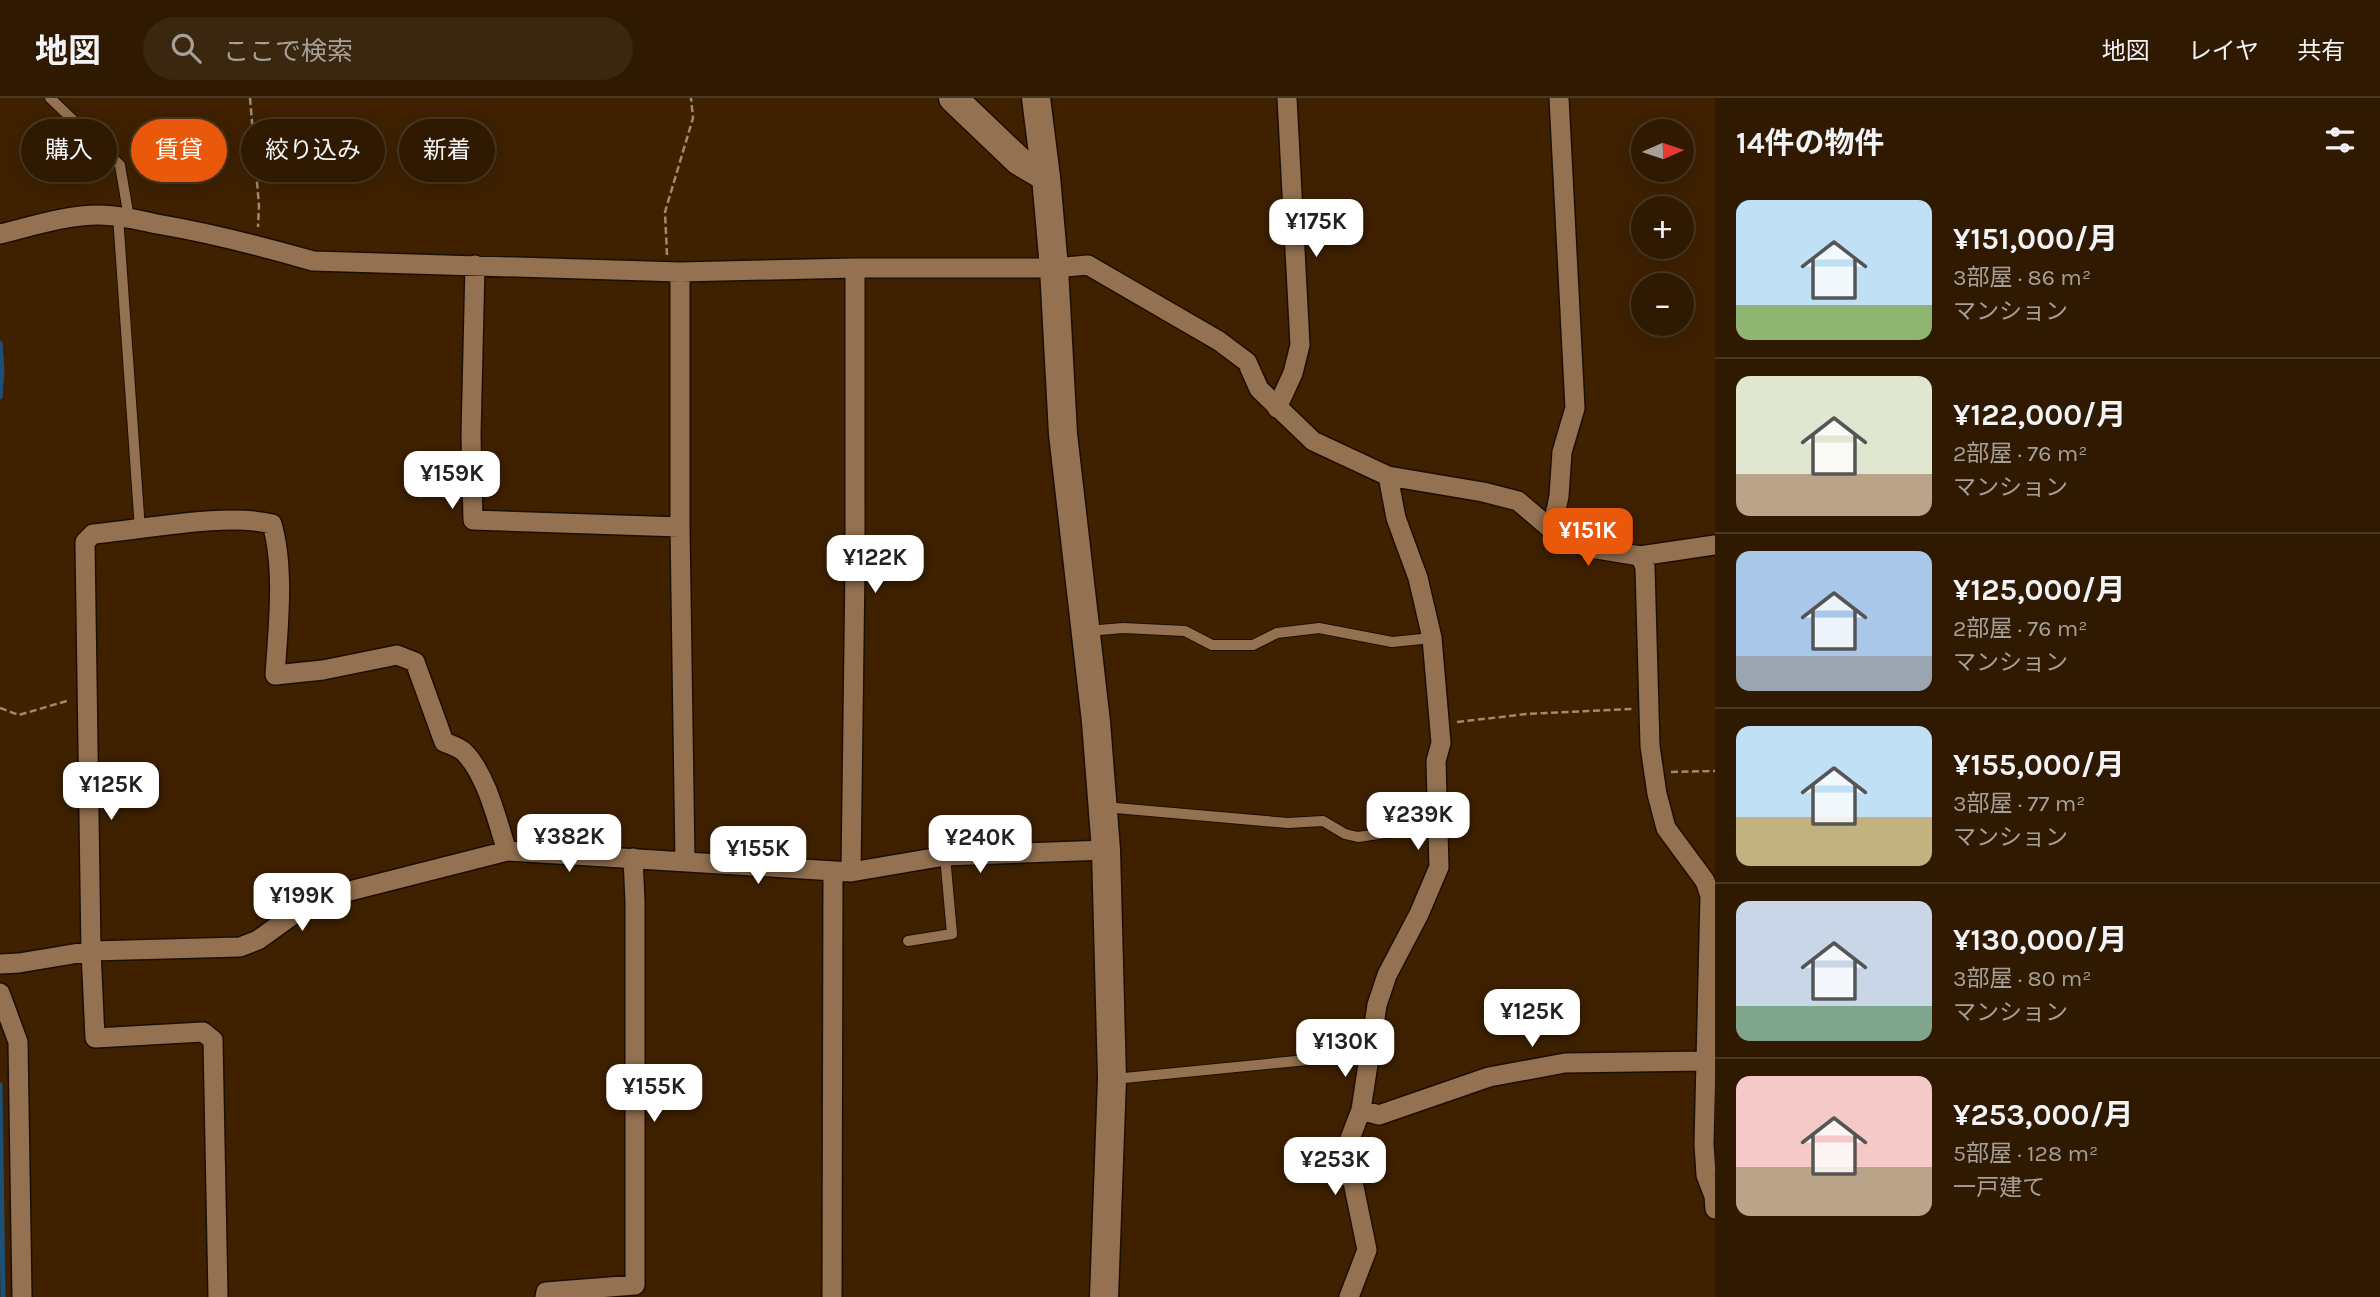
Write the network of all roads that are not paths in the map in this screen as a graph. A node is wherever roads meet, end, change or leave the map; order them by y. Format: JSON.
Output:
{"nodes":[{"id":1,"x":50,"y":98,"type":"edge"},
{"id":2,"x":953,"y":98,"type":"edge"},
{"id":3,"x":1036,"y":98,"type":"edge"},
{"id":4,"x":1287,"y":98,"type":"edge"},
{"id":5,"x":1559,"y":98,"type":"edge"},
{"id":6,"x":1046,"y":177,"type":"junction"},
{"id":7,"x":124,"y":218,"type":"junction"},
{"id":8,"x":0,"y":234,"type":"edge"},
{"id":9,"x":475,"y":265,"type":"junction"},
{"id":10,"x":855,"y":268,"type":"junction"},
{"id":11,"x":1054,"y":268,"type":"junction"},
{"id":12,"x":674,"y":272,"type":"junction"},
{"id":13,"x":1277,"y":408,"type":"junction"},
{"id":14,"x":1388,"y":476,"type":"junction"},
{"id":15,"x":680,"y":527,"type":"junction"},
{"id":16,"x":140,"y":530,"type":"junction"},
{"id":17,"x":1552,"y":530,"type":"junction"},
{"id":18,"x":1715,"y":545,"type":"edge"},
{"id":19,"x":1640,"y":556,"type":"junction"},
{"id":20,"x":1086,"y":631,"type":"junction"},
{"id":21,"x":1432,"y":638,"type":"junction"},
{"id":22,"x":1102,"y":807,"type":"junction"},
{"id":23,"x":1438,"y":825,"type":"junction"},
{"id":24,"x":1106,"y":850,"type":"junction"},
{"id":25,"x":507,"y":851,"type":"junction"},
{"id":26,"x":945,"y":856,"type":"junction"},
{"id":27,"x":633,"y":858,"type":"junction"},
{"id":28,"x":685,"y":861,"type":"junction"},
{"id":29,"x":842,"y":872,"type":"junction"},
{"id":30,"x":908,"y":941,"type":"dead end"},
{"id":31,"x":90,"y":950,"type":"junction"},
{"id":32,"x":0,"y":964,"type":"edge"},
{"id":33,"x":0,"y":993,"type":"edge"},
{"id":34,"x":1368,"y":1054,"type":"junction"},
{"id":35,"x":1710,"y":1060,"type":"edge"},
{"id":36,"x":1112,"y":1079,"type":"junction"},
{"id":37,"x":1361,"y":1110,"type":"junction"},
{"id":38,"x":1715,"y":1196,"type":"edge"},
{"id":39,"x":1715,"y":1209,"type":"edge"},
{"id":40,"x":629,"y":1291,"type":"edge"},
{"id":41,"x":22,"y":1297,"type":"edge"},
{"id":42,"x":218,"y":1297,"type":"edge"},
{"id":43,"x":545,"y":1297,"type":"edge"},
{"id":44,"x":832,"y":1297,"type":"edge"},
{"id":45,"x":1104,"y":1297,"type":"edge"},
{"id":46,"x":1349,"y":1297,"type":"edge"}],
"edges":[{"from":1,"to":7,"type":"lane"},
{"from":2,"to":6,"type":"street"},
{"from":3,"to":6,"type":"street"},
{"from":4,"to":13,"type":"street"},
{"from":5,"to":17,"type":"street"},
{"from":6,"to":11,"type":"street"},
{"from":7,"to":8,"type":"street"},
{"from":7,"to":9,"type":"street"},
{"from":7,"to":16,"type":"lane"},
{"from":9,"to":12,"type":"street"},
{"from":9,"to":15,"type":"street"},
{"from":10,"to":11,"type":"street"},
{"from":10,"to":12,"type":"street"},
{"from":10,"to":29,"type":"street"},
{"from":11,"to":13,"type":"street"},
{"from":11,"to":20,"type":"street"},
{"from":12,"to":15,"type":"street"},
{"from":13,"to":14,"type":"street"},
{"from":14,"to":17,"type":"street"},
{"from":14,"to":21,"type":"street"},
{"from":15,"to":28,"type":"street"},
{"from":16,"to":25,"type":"street"},
{"from":16,"to":31,"type":"street"},
{"from":17,"to":19,"type":"street"},
{"from":18,"to":19,"type":"street"},
{"from":19,"to":35,"type":"street"},
{"from":20,"to":21,"type":"lane"},
{"from":20,"to":22,"type":"street"},
{"from":21,"to":23,"type":"street"},
{"from":22,"to":23,"type":"lane"},
{"from":22,"to":24,"type":"street"},
{"from":23,"to":34,"type":"street"},
{"from":24,"to":26,"type":"street"},
{"from":24,"to":36,"type":"street"},
{"from":25,"to":27,"type":"street"},
{"from":25,"to":31,"type":"street"},
{"from":26,"to":29,"type":"street"},
{"from":26,"to":30,"type":"lane"},
{"from":27,"to":28,"type":"street"},
{"from":27,"to":40,"type":"street"},
{"from":28,"to":29,"type":"street"},
{"from":29,"to":44,"type":"street"},
{"from":31,"to":32,"type":"street"},
{"from":31,"to":42,"type":"street"},
{"from":33,"to":41,"type":"street"},
{"from":34,"to":36,"type":"lane"},
{"from":34,"to":37,"type":"street"},
{"from":35,"to":37,"type":"street"},
{"from":35,"to":38,"type":"street"},
{"from":36,"to":45,"type":"street"},
{"from":37,"to":46,"type":"street"},
{"from":38,"to":39,"type":"street"},
{"from":40,"to":43,"type":"street"}]}
